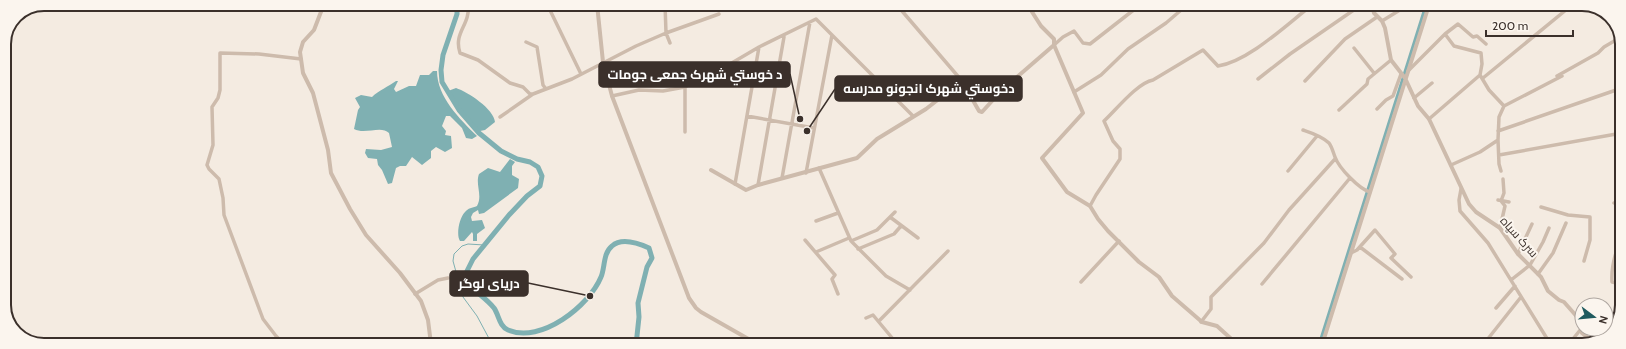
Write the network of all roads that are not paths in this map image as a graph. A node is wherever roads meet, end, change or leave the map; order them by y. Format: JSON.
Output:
{"nodes":[{"id":1,"x":321,"y":11,"type":"edge"},
{"id":2,"x":469,"y":11,"type":"edge"},
{"id":3,"x":550,"y":11,"type":"edge"},
{"id":4,"x":598,"y":11,"type":"edge"},
{"id":5,"x":665,"y":11,"type":"edge"},
{"id":6,"x":902,"y":11,"type":"edge"},
{"id":7,"x":1031,"y":11,"type":"edge"},
{"id":8,"x":1131,"y":11,"type":"edge"},
{"id":9,"x":1179,"y":11,"type":"edge"},
{"id":10,"x":1304,"y":11,"type":"edge"},
{"id":11,"x":1352,"y":11,"type":"edge"},
{"id":12,"x":1374,"y":11,"type":"edge"},
{"id":13,"x":1398,"y":11,"type":"edge"},
{"id":14,"x":1427,"y":11,"type":"edge"},
{"id":15,"x":1565,"y":11,"type":"edge"},
{"id":16,"x":720,"y":14,"type":"dead end"},
{"id":17,"x":1377,"y":17,"type":"junction"},
{"id":18,"x":1382,"y":21,"type":"junction"},
{"id":19,"x":810,"y":22,"type":"junction"},
{"id":20,"x":666,"y":33,"type":"junction"},
{"id":21,"x":1444,"y":34,"type":"junction"},
{"id":22,"x":832,"y":35,"type":"junction"},
{"id":23,"x":784,"y":37,"type":"junction"},
{"id":24,"x":1615,"y":40,"type":"edge"},
{"id":25,"x":526,"y":42,"type":"dead end"},
{"id":26,"x":670,"y":43,"type":"dead end"},
{"id":27,"x":1486,"y":44,"type":"dead end"},
{"id":28,"x":1054,"y":45,"type":"junction"},
{"id":29,"x":759,"y":47,"type":"junction"},
{"id":30,"x":1354,"y":48,"type":"dead end"},
{"id":31,"x":301,"y":59,"type":"junction"},
{"id":32,"x":1391,"y":60,"type":"junction"},
{"id":33,"x":603,"y":62,"type":"junction"},
{"id":34,"x":1374,"y":73,"type":"junction"},
{"id":35,"x":581,"y":74,"type":"junction"},
{"id":36,"x":1480,"y":74,"type":"junction"},
{"id":37,"x":1403,"y":75,"type":"junction"},
{"id":38,"x":1562,"y":76,"type":"dead end"},
{"id":39,"x":1483,"y":78,"type":"junction"},
{"id":40,"x":1258,"y":79,"type":"dead end"},
{"id":41,"x":1551,"y":79,"type":"dead end"},
{"id":42,"x":962,"y":81,"type":"junction"},
{"id":43,"x":1306,"y":81,"type":"dead end"},
{"id":44,"x":1432,"y":83,"type":"dead end"},
{"id":45,"x":685,"y":87,"type":"junction"},
{"id":46,"x":546,"y":89,"type":"junction"},
{"id":47,"x":1615,"y":90,"type":"edge"},
{"id":48,"x":538,"y":92,"type":"junction"},
{"id":49,"x":1074,"y":92,"type":"junction"},
{"id":50,"x":612,"y":96,"type":"junction"},
{"id":51,"x":1414,"y":98,"type":"junction"},
{"id":52,"x":1504,"y":106,"type":"junction"},
{"id":53,"x":1377,"y":109,"type":"dead end"},
{"id":54,"x":1339,"y":110,"type":"dead end"},
{"id":55,"x":747,"y":116,"type":"junction"},
{"id":56,"x":913,"y":116,"type":"junction"},
{"id":57,"x":500,"y":117,"type":"dead end"},
{"id":58,"x":1429,"y":119,"type":"junction"},
{"id":59,"x":770,"y":120,"type":"junction"},
{"id":60,"x":792,"y":124,"type":"junction"},
{"id":61,"x":814,"y":128,"type":"junction"},
{"id":62,"x":1304,"y":130,"type":"dead end"},
{"id":63,"x":1498,"y":131,"type":"junction"},
{"id":64,"x":685,"y":132,"type":"dead end"},
{"id":65,"x":1615,"y":135,"type":"edge"},
{"id":66,"x":1317,"y":136,"type":"junction"},
{"id":67,"x":1498,"y":140,"type":"junction"},
{"id":68,"x":1499,"y":155,"type":"junction"},
{"id":69,"x":1335,"y":159,"type":"junction"},
{"id":70,"x":1451,"y":165,"type":"junction"},
{"id":71,"x":820,"y":168,"type":"junction"},
{"id":72,"x":711,"y":170,"type":"dead end"},
{"id":73,"x":1288,"y":171,"type":"dead end"},
{"id":74,"x":1501,"y":171,"type":"dead end"},
{"id":75,"x":806,"y":173,"type":"junction"},
{"id":76,"x":782,"y":178,"type":"junction"},
{"id":77,"x":1350,"y":178,"type":"junction"},
{"id":78,"x":1503,"y":179,"type":"dead end"},
{"id":79,"x":735,"y":184,"type":"junction"},
{"id":80,"x":758,"y":185,"type":"junction"},
{"id":81,"x":1461,"y":189,"type":"junction"},
{"id":82,"x":1369,"y":192,"type":"junction"},
{"id":83,"x":1500,"y":200,"type":"junction"},
{"id":84,"x":1510,"y":202,"type":"dead end"},
{"id":85,"x":1090,"y":206,"type":"junction"},
{"id":86,"x":1541,"y":207,"type":"dead end"},
{"id":87,"x":895,"y":212,"type":"dead end"},
{"id":88,"x":838,"y":213,"type":"junction"},
{"id":89,"x":890,"y":217,"type":"junction"},
{"id":90,"x":816,"y":221,"type":"dead end"},
{"id":91,"x":1566,"y":223,"type":"dead end"},
{"id":92,"x":1532,"y":224,"type":"dead end"},
{"id":93,"x":901,"y":226,"type":"junction"},
{"id":94,"x":1500,"y":228,"type":"junction"},
{"id":95,"x":1549,"y":228,"type":"dead end"},
{"id":96,"x":918,"y":238,"type":"dead end"},
{"id":97,"x":850,"y":239,"type":"junction"},
{"id":98,"x":805,"y":240,"type":"dead end"},
{"id":99,"x":1119,"y":242,"type":"junction"},
{"id":100,"x":1360,"y":247,"type":"junction"},
{"id":101,"x":858,"y":249,"type":"junction"},
{"id":102,"x":948,"y":251,"type":"dead end"},
{"id":103,"x":816,"y":252,"type":"junction"},
{"id":104,"x":1352,"y":253,"type":"junction"},
{"id":105,"x":1518,"y":254,"type":"junction"},
{"id":106,"x":1615,"y":254,"type":"edge"},
{"id":107,"x":1584,"y":261,"type":"dead end"},
{"id":108,"x":1530,"y":265,"type":"junction"},
{"id":109,"x":1538,"y":274,"type":"junction"},
{"id":110,"x":1411,"y":277,"type":"dead end"},
{"id":111,"x":448,"y":278,"type":"dead end"},
{"id":112,"x":1402,"y":279,"type":"dead end"},
{"id":113,"x":1511,"y":280,"type":"junction"},
{"id":114,"x":1081,"y":282,"type":"dead end"},
{"id":115,"x":1615,"y":283,"type":"edge"},
{"id":116,"x":1262,"y":284,"type":"dead end"},
{"id":117,"x":1515,"y":286,"type":"junction"},
{"id":118,"x":910,"y":290,"type":"junction"},
{"id":119,"x":415,"y":294,"type":"junction"},
{"id":120,"x":838,"y":294,"type":"dead end"},
{"id":121,"x":1521,"y":297,"type":"junction"},
{"id":122,"x":1496,"y":308,"type":"dead end"},
{"id":123,"x":1574,"y":313,"type":"edge"},
{"id":124,"x":866,"y":318,"type":"dead end"},
{"id":125,"x":879,"y":321,"type":"junction"},
{"id":126,"x":1202,"y":322,"type":"junction"},
{"id":127,"x":279,"y":338,"type":"edge"},
{"id":128,"x":430,"y":338,"type":"edge"},
{"id":129,"x":747,"y":338,"type":"edge"},
{"id":130,"x":892,"y":338,"type":"edge"},
{"id":131,"x":1230,"y":338,"type":"edge"},
{"id":132,"x":1324,"y":338,"type":"edge"},
{"id":133,"x":1489,"y":338,"type":"edge"},
{"id":134,"x":1547,"y":338,"type":"edge"}],
"edges":[{"from":1,"to":31,"type":"street"},
{"from":2,"to":48,"type":"street"},
{"from":3,"to":35,"type":"street"},
{"from":4,"to":33,"type":"street"},
{"from":5,"to":20,"type":"street"},
{"from":6,"to":42,"type":"street"},
{"from":7,"to":28,"type":"street"},
{"from":8,"to":28,"type":"street"},
{"from":9,"to":49,"type":"street"},
{"from":10,"to":85,"type":"street"},
{"from":11,"to":40,"type":"street"},
{"from":12,"to":17,"type":"street"},
{"from":13,"to":18,"type":"street"},
{"from":14,"to":37,"type":"street"},
{"from":15,"to":39,"type":"street"},
{"from":16,"to":20,"type":"street"},
{"from":17,"to":18,"type":"street"},
{"from":17,"to":43,"type":"street"},
{"from":18,"to":32,"type":"street"},
{"from":19,"to":22,"type":"street"},
{"from":19,"to":23,"type":"street"},
{"from":19,"to":60,"type":"street"},
{"from":20,"to":26,"type":"street"},
{"from":20,"to":33,"type":"street"},
{"from":21,"to":27,"type":"street"},
{"from":21,"to":36,"type":"street"},
{"from":21,"to":37,"type":"street"},
{"from":22,"to":56,"type":"street"},
{"from":22,"to":61,"type":"street"},
{"from":23,"to":29,"type":"street"},
{"from":23,"to":59,"type":"street"},
{"from":24,"to":41,"type":"street"},
{"from":25,"to":46,"type":"street"},
{"from":28,"to":42,"type":"street"},
{"from":28,"to":49,"type":"street"},
{"from":29,"to":45,"type":"street"},
{"from":29,"to":55,"type":"street"},
{"from":30,"to":34,"type":"street"},
{"from":31,"to":119,"type":"street"},
{"from":31,"to":127,"type":"street"},
{"from":32,"to":34,"type":"street"},
{"from":32,"to":37,"type":"street","name":"سرک سیاه"},
{"from":33,"to":35,"type":"street"},
{"from":33,"to":50,"type":"street"},
{"from":34,"to":54,"type":"street"},
{"from":35,"to":46,"type":"street"},
{"from":36,"to":39,"type":"street"},
{"from":36,"to":58,"type":"street"},
{"from":37,"to":51,"type":"street","name":"سرک سیاه"},
{"from":37,"to":53,"type":"street"},
{"from":37,"to":82,"type":"street"},
{"from":38,"to":52,"type":"street"},
{"from":39,"to":52,"type":"street"},
{"from":42,"to":56,"type":"street"},
{"from":44,"to":51,"type":"street"},
{"from":45,"to":50,"type":"street"},
{"from":45,"to":64,"type":"street"},
{"from":46,"to":48,"type":"street"},
{"from":47,"to":63,"type":"street"},
{"from":48,"to":57,"type":"street"},
{"from":49,"to":85,"type":"street"},
{"from":50,"to":129,"type":"street"},
{"from":51,"to":58,"type":"street","name":"سرک سیاه"},
{"from":52,"to":63,"type":"street"},
{"from":55,"to":59,"type":"street"},
{"from":55,"to":79,"type":"street"},
{"from":56,"to":71,"type":"street"},
{"from":58,"to":70,"type":"street","name":"سرک سیاه"},
{"from":59,"to":60,"type":"street"},
{"from":59,"to":80,"type":"street"},
{"from":60,"to":61,"type":"street"},
{"from":60,"to":76,"type":"street"},
{"from":61,"to":75,"type":"street"},
{"from":62,"to":66,"type":"street"},
{"from":63,"to":67,"type":"street"},
{"from":65,"to":68,"type":"street"},
{"from":66,"to":69,"type":"street"},
{"from":66,"to":73,"type":"street"},
{"from":67,"to":68,"type":"street"},
{"from":67,"to":70,"type":"street"},
{"from":68,"to":74,"type":"street"},
{"from":69,"to":77,"type":"street"},
{"from":69,"to":126,"type":"street"},
{"from":70,"to":81,"type":"street","name":"سرک سیاه"},
{"from":71,"to":75,"type":"street"},
{"from":71,"to":88,"type":"street"},
{"from":72,"to":79,"type":"street"},
{"from":75,"to":76,"type":"street"},
{"from":76,"to":80,"type":"street"},
{"from":77,"to":82,"type":"street"},
{"from":77,"to":116,"type":"street"},
{"from":78,"to":83,"type":"street"},
{"from":79,"to":80,"type":"street"},
{"from":81,"to":94,"type":"street","name":"سرک سیاه"},
{"from":81,"to":113,"type":"street"},
{"from":82,"to":104,"type":"street"},
{"from":83,"to":84,"type":"street"},
{"from":83,"to":94,"type":"street"},
{"from":85,"to":99,"type":"street"},
{"from":86,"to":107,"type":"street"},
{"from":87,"to":89,"type":"street"},
{"from":88,"to":90,"type":"street"},
{"from":88,"to":97,"type":"street"},
{"from":89,"to":93,"type":"street"},
{"from":89,"to":97,"type":"street"},
{"from":91,"to":109,"type":"street"},
{"from":92,"to":105,"type":"street"},
{"from":93,"to":96,"type":"street"},
{"from":93,"to":101,"type":"street"},
{"from":94,"to":105,"type":"street","name":"سرک سیاه"},
{"from":95,"to":108,"type":"street"},
{"from":97,"to":101,"type":"street"},
{"from":97,"to":103,"type":"street"},
{"from":98,"to":103,"type":"street"},
{"from":99,"to":114,"type":"street"},
{"from":99,"to":126,"type":"street"},
{"from":100,"to":104,"type":"street"},
{"from":100,"to":110,"type":"street"},
{"from":100,"to":112,"type":"street"},
{"from":101,"to":118,"type":"street"},
{"from":102,"to":118,"type":"street"},
{"from":103,"to":120,"type":"street"},
{"from":104,"to":132,"type":"street"},
{"from":105,"to":108,"type":"street","name":"سرک سیاه"},
{"from":106,"to":115,"type":"street"},
{"from":108,"to":109,"type":"street","name":"سرک سیاه"},
{"from":108,"to":113,"type":"street"},
{"from":109,"to":123,"type":"street","name":"سرک سیاه"},
{"from":111,"to":119,"type":"street"},
{"from":113,"to":117,"type":"street"},
{"from":117,"to":121,"type":"street"},
{"from":117,"to":122,"type":"street"},
{"from":118,"to":125,"type":"street"},
{"from":119,"to":128,"type":"street"},
{"from":121,"to":133,"type":"street"},
{"from":121,"to":134,"type":"street"},
{"from":124,"to":125,"type":"street"},
{"from":125,"to":130,"type":"street"},
{"from":126,"to":131,"type":"street"}]}
